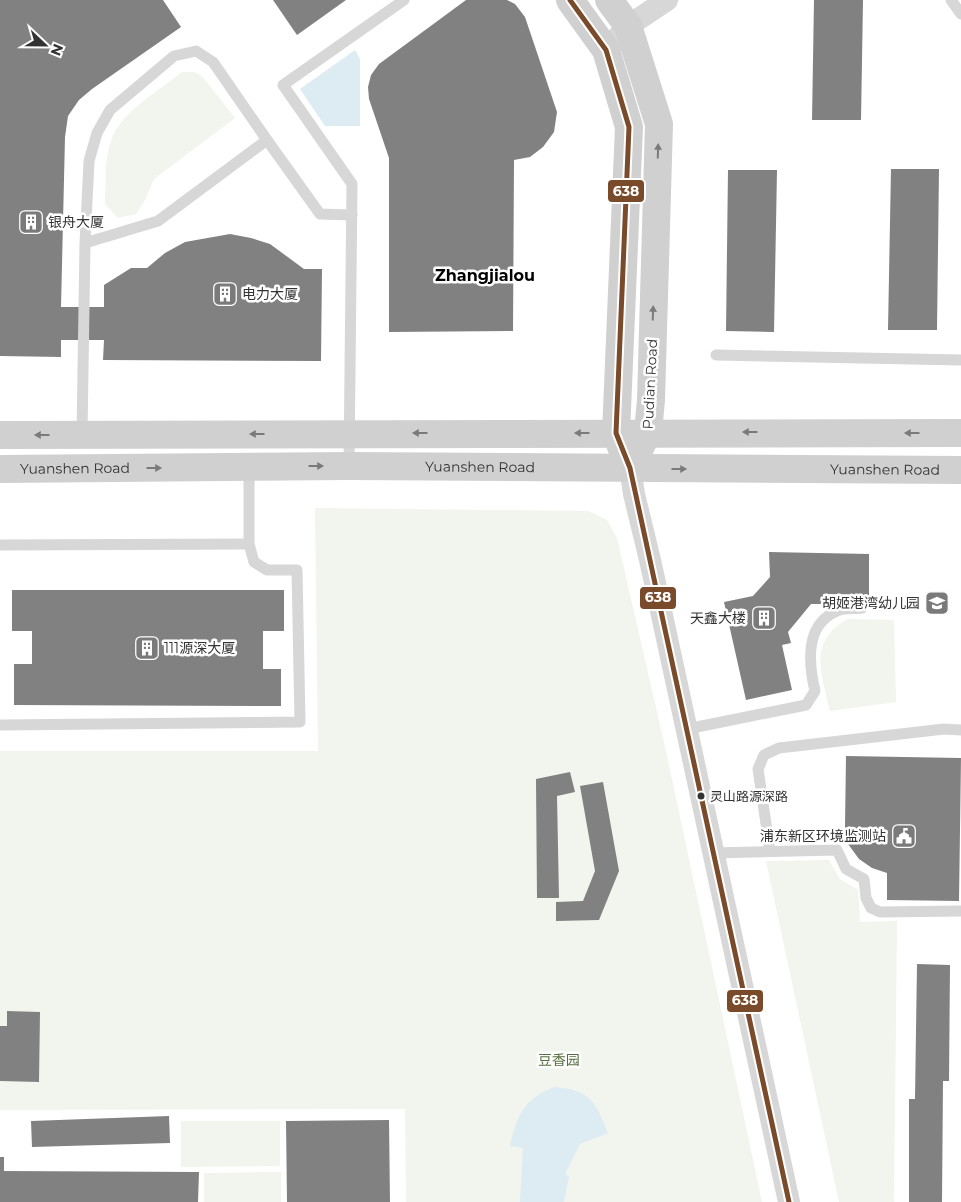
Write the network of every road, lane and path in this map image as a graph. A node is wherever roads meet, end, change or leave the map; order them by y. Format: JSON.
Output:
{"nodes":[{"id":1,"x":404,"y":0,"type":"edge"},
{"id":2,"x":570,"y":0,"type":"edge"},
{"id":3,"x":609,"y":0,"type":"edge"},
{"id":4,"x":667,"y":0,"type":"edge"},
{"id":5,"x":951,"y":0,"type":"edge"},
{"id":6,"x":961,"y":14,"type":"edge"},
{"id":7,"x":628,"y":26,"type":"junction"},
{"id":8,"x":606,"y":50,"type":"junction"},
{"id":9,"x":267,"y":140,"type":"junction"},
{"id":10,"x":352,"y":215,"type":"junction"},
{"id":11,"x":85,"y":243,"type":"junction"},
{"id":12,"x":716,"y":355,"type":"dead end"},
{"id":13,"x":961,"y":360,"type":"edge"},
{"id":14,"x":648,"y":432,"type":"junction"},
{"id":15,"x":350,"y":433,"type":"junction"},
{"id":16,"x":616,"y":433,"type":"junction"},
{"id":17,"x":961,"y":433,"type":"edge"},
{"id":18,"x":0,"y":435,"type":"edge"},
{"id":19,"x":82,"y":435,"type":"junction"},
{"id":20,"x":350,"y":466,"type":"junction"},
{"id":21,"x":249,"y":467,"type":"junction"},
{"id":22,"x":630,"y":468,"type":"junction"},
{"id":23,"x":0,"y":469,"type":"edge"},
{"id":24,"x":961,"y":470,"type":"edge"},
{"id":25,"x":249,"y":544,"type":"junction"},
{"id":26,"x":0,"y":545,"type":"edge"},
{"id":27,"x":862,"y":608,"type":"dead end"},
{"id":28,"x":0,"y":724,"type":"edge"},
{"id":29,"x":687,"y":729,"type":"junction"},
{"id":30,"x":961,"y":730,"type":"edge"},
{"id":31,"x":770,"y":852,"type":"junction"},
{"id":32,"x":714,"y":853,"type":"junction"},
{"id":33,"x":961,"y":911,"type":"edge"},
{"id":34,"x":789,"y":1202,"type":"edge"}],
"edges":[{"from":1,"to":10,"type":"lane"},
{"from":2,"to":8,"type":"main road"},
{"from":3,"to":7,"type":"main road","name":"Pudian Road"},
{"from":4,"to":7,"type":"street"},
{"from":5,"to":6,"type":"lane"},
{"from":7,"to":8,"type":"street"},
{"from":14,"to":7,"type":"main road","name":"Pudian Road","one_way":true},
{"from":8,"to":16,"type":"main road"},
{"from":9,"to":10,"type":"lane"},
{"from":9,"to":11,"type":"lane"},
{"from":9,"to":11,"type":"lane"},
{"from":10,"to":15,"type":"lane"},
{"from":11,"to":19,"type":"lane"},
{"from":12,"to":13,"type":"lane"},
{"from":14,"to":16,"type":"main road"},
{"from":17,"to":14,"type":"main road","one_way":true},
{"from":14,"to":22,"type":"main road","name":"Pudian Road"},
{"from":16,"to":15,"type":"main road","one_way":true},
{"from":15,"to":19,"type":"main road","one_way":true},
{"from":15,"to":20,"type":"lane"},
{"from":16,"to":22,"type":"main road"},
{"from":19,"to":18,"type":"main road","one_way":true},
{"from":21,"to":20,"type":"main road","name":"Yuanshen Road","one_way":true},
{"from":20,"to":22,"type":"main road","name":"Yuanshen Road"},
{"from":23,"to":21,"type":"main road","name":"Yuanshen Road","one_way":true},
{"from":21,"to":25,"type":"lane"},
{"from":22,"to":24,"type":"main road","name":"Yuanshen Road","one_way":true},
{"from":22,"to":29,"type":"street"},
{"from":25,"to":26,"type":"lane"},
{"from":25,"to":28,"type":"lane"},
{"from":27,"to":29,"type":"lane"},
{"from":29,"to":32,"type":"street"},
{"from":30,"to":31,"type":"lane"},
{"from":31,"to":32,"type":"lane"},
{"from":31,"to":33,"type":"lane"},
{"from":32,"to":34,"type":"street"}]}
